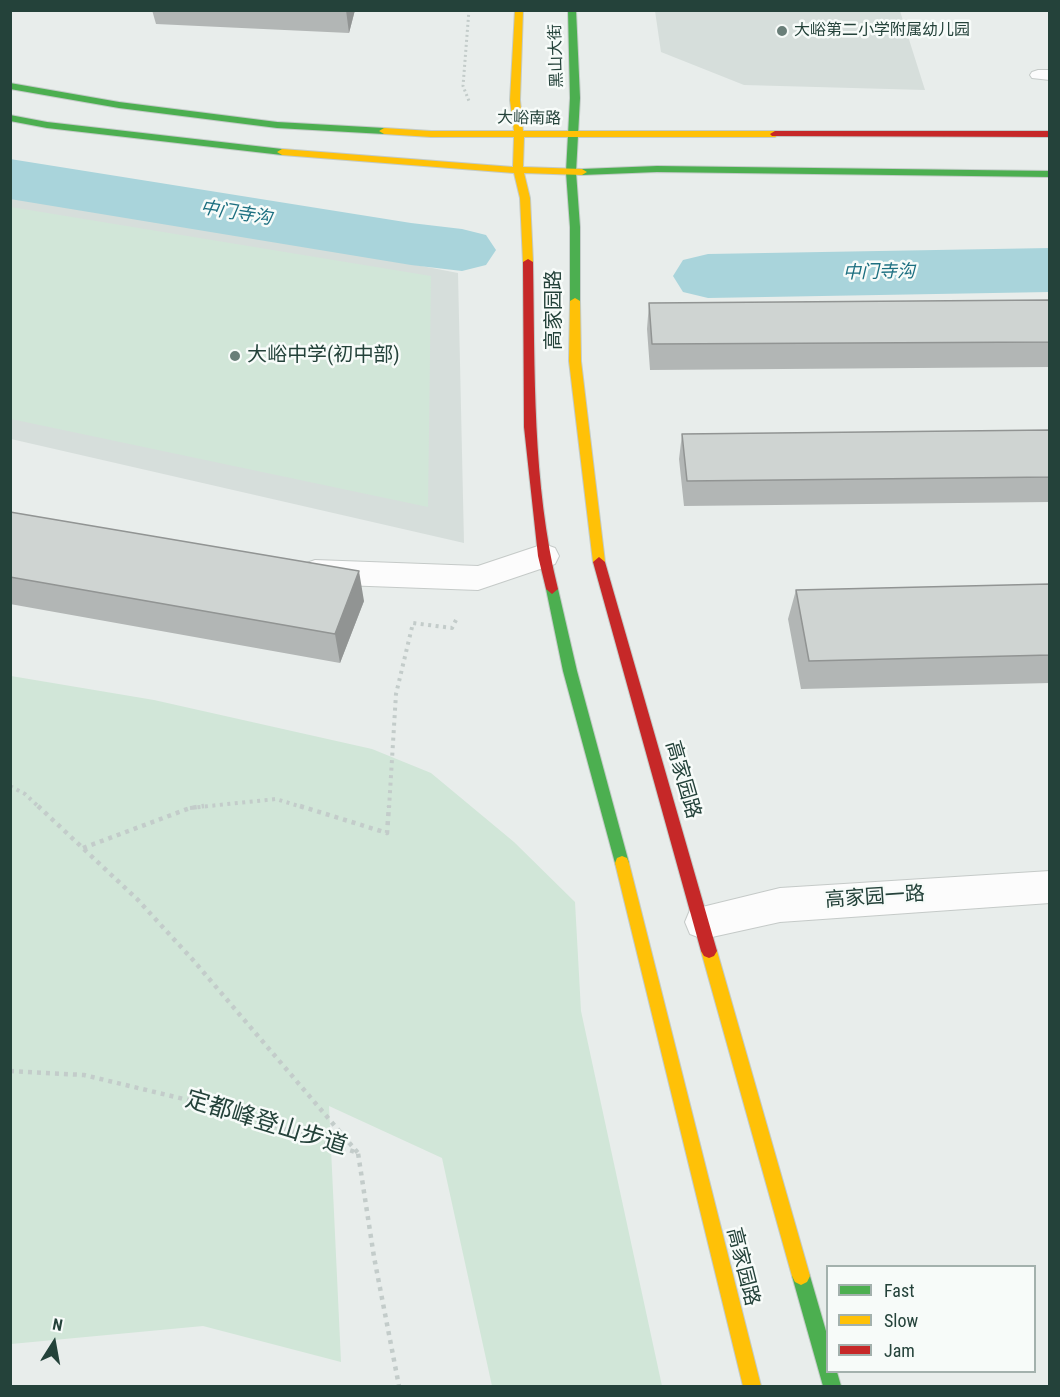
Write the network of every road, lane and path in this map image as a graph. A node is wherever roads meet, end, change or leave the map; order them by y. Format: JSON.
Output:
{"nodes":[{"id":1,"x":519,"y":10,"type":"edge"},
{"id":2,"x":572,"y":10,"type":"edge"},
{"id":3,"x":10,"y":86,"type":"edge"},
{"id":4,"x":10,"y":118,"type":"edge"},
{"id":5,"x":1050,"y":134,"type":"edge"},
{"id":6,"x":519,"y":135,"type":"junction"},
{"id":7,"x":572,"y":136,"type":"junction"},
{"id":8,"x":518,"y":170,"type":"junction"},
{"id":9,"x":570,"y":172,"type":"junction"},
{"id":10,"x":1050,"y":174,"type":"edge"},
{"id":11,"x":544,"y":555,"type":"junction"},
{"id":12,"x":291,"y":568,"type":"edge"},
{"id":13,"x":478,"y":578,"type":"junction"},
{"id":14,"x":10,"y":786,"type":"edge"},
{"id":15,"x":83,"y":848,"type":"junction"},
{"id":16,"x":1050,"y":887,"type":"edge"},
{"id":17,"x":702,"y":922,"type":"junction"},
{"id":18,"x":10,"y":1071,"type":"edge"},
{"id":19,"x":358,"y":1153,"type":"junction"},
{"id":20,"x":826,"y":1365,"type":"edge"},
{"id":21,"x":399,"y":1386,"type":"edge"},
{"id":22,"x":752,"y":1386,"type":"edge"}],
"edges":[{"from":1,"to":6,"type":"main road","name":"黑山大街"},
{"from":2,"to":7,"type":"main road","name":"黑山大街"},
{"from":3,"to":6,"type":"main road","name":"大峪南路"},
{"from":4,"to":8,"type":"main road"},
{"from":5,"to":7,"type":"main road","name":"大峪南路"},
{"from":6,"to":7,"type":"main road","name":"大峪南路"},
{"from":6,"to":8,"type":"main road","name":"黑山大街"},
{"from":7,"to":9,"type":"main road","name":"黑山大街"},
{"from":8,"to":9,"type":"main road"},
{"from":8,"to":11,"type":"main road","name":"高家园路"},
{"from":9,"to":10,"type":"main road"},
{"from":9,"to":17,"type":"main road","name":"高家园路"},
{"from":11,"to":13,"type":"street"},
{"from":11,"to":22,"type":"main road","name":"高家园路"},
{"from":12,"to":13,"type":"street"},
{"from":13,"to":15,"type":"path"},
{"from":14,"to":15,"type":"path"},
{"from":15,"to":19,"type":"path"},
{"from":16,"to":17,"type":"street","name":"高家园一路"},
{"from":17,"to":20,"type":"main road","name":"高家园路"},
{"from":18,"to":19,"type":"path","name":"定都峰登山步道"},
{"from":19,"to":21,"type":"path","name":"定都峰登山步道"}]}
